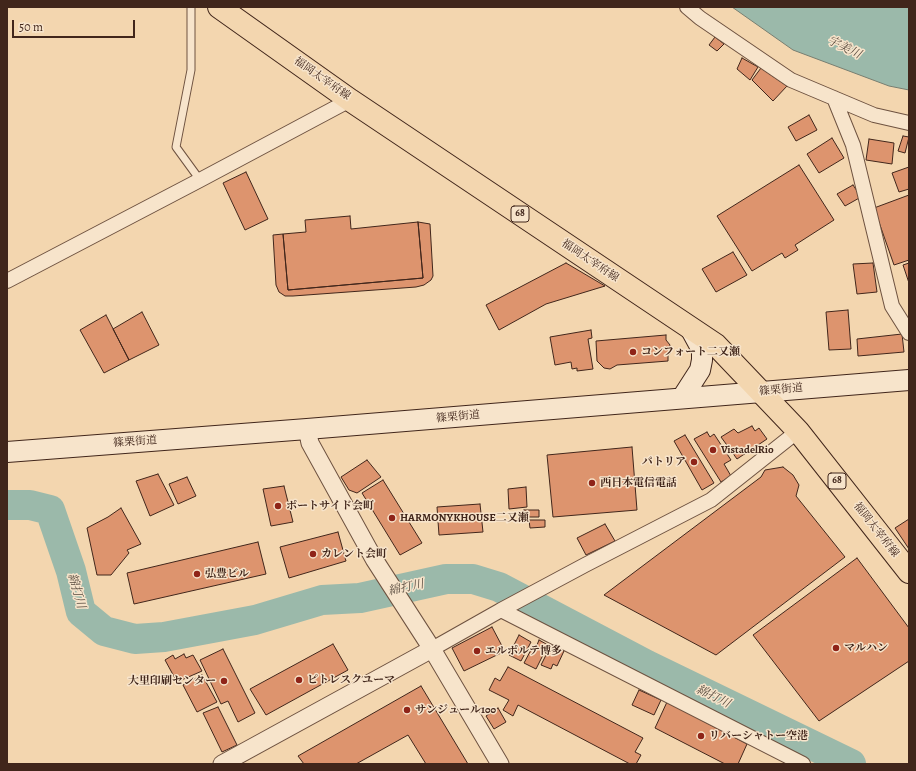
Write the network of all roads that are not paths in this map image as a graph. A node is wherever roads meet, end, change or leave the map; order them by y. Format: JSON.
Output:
{"nodes":[{"id":1,"x":190,"y":7,"type":"edge"},
{"id":2,"x":219,"y":7,"type":"edge"},
{"id":3,"x":687,"y":7,"type":"edge"},
{"id":4,"x":834,"y":98,"type":"junction"},
{"id":5,"x":350,"y":100,"type":"junction"},
{"id":6,"x":909,"y":123,"type":"edge"},
{"id":7,"x":200,"y":180,"type":"junction"},
{"id":8,"x":7,"y":281,"type":"edge"},
{"id":9,"x":690,"y":328,"type":"junction"},
{"id":10,"x":909,"y":333,"type":"edge"},
{"id":11,"x":909,"y":380,"type":"edge"},
{"id":12,"x":761,"y":392,"type":"junction"},
{"id":13,"x":682,"y":398,"type":"junction"},
{"id":14,"x":307,"y":429,"type":"junction"},
{"id":15,"x":798,"y":431,"type":"junction"},
{"id":16,"x":9,"y":448,"type":"edge"},
{"id":17,"x":909,"y":572,"type":"edge"},
{"id":18,"x":501,"y":610,"type":"junction"},
{"id":19,"x":432,"y":649,"type":"junction"},
{"id":20,"x":222,"y":764,"type":"edge"},
{"id":21,"x":500,"y":764,"type":"edge"},
{"id":22,"x":803,"y":764,"type":"edge"}],
"edges":[{"from":1,"to":7,"type":"lane"},
{"from":2,"to":5,"type":"main road","name":"福岡太宰府線","number":"68"},
{"from":3,"to":4,"type":"street"},
{"from":4,"to":6,"type":"street"},
{"from":4,"to":10,"type":"street"},
{"from":5,"to":7,"type":"street"},
{"from":5,"to":9,"type":"main road","name":"福岡太宰府線","number":"68"},
{"from":7,"to":8,"type":"street"},
{"from":9,"to":12,"type":"main road","name":"福岡太宰府線","number":"68"},
{"from":9,"to":13,"type":"main road"},
{"from":11,"to":12,"type":"main road","name":"篠栗街道"},
{"from":12,"to":13,"type":"main road","name":"篠栗街道"},
{"from":12,"to":15,"type":"main road","name":"福岡太宰府線","number":"68"},
{"from":13,"to":14,"type":"main road","name":"篠栗街道"},
{"from":14,"to":16,"type":"main road","name":"篠栗街道"},
{"from":14,"to":19,"type":"street"},
{"from":15,"to":17,"type":"main road","name":"福岡太宰府線","number":"68"},
{"from":15,"to":18,"type":"street"},
{"from":18,"to":19,"type":"street"},
{"from":18,"to":22,"type":"street"},
{"from":19,"to":20,"type":"street"},
{"from":19,"to":21,"type":"street"}]}
